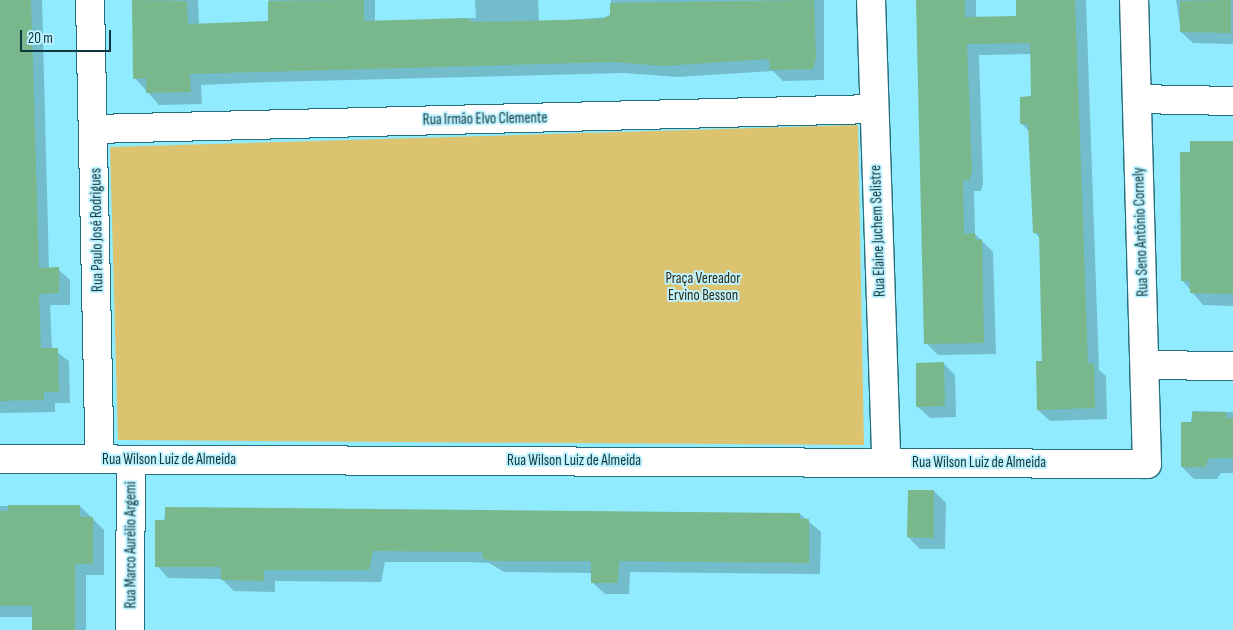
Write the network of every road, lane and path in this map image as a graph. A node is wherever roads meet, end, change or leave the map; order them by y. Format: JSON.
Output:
{"nodes":[{"id":1,"x":90,"y":0,"type":"edge"},
{"id":2,"x":871,"y":0,"type":"edge"},
{"id":3,"x":1134,"y":0,"type":"edge"},
{"id":4,"x":1137,"y":99,"type":"junction"},
{"id":5,"x":1233,"y":101,"type":"edge"},
{"id":6,"x":874,"y":109,"type":"junction"},
{"id":7,"x":95,"y":128,"type":"junction"},
{"id":8,"x":1144,"y":365,"type":"junction"},
{"id":9,"x":1233,"y":366,"type":"edge"},
{"id":10,"x":0,"y":459,"type":"edge"},
{"id":11,"x":100,"y":459,"type":"junction"},
{"id":12,"x":131,"y":460,"type":"junction"},
{"id":13,"x":886,"y":462,"type":"junction"},
{"id":14,"x":1147,"y":464,"type":"joint"},
{"id":15,"x":130,"y":630,"type":"edge"}],
"edges":[{"from":1,"to":7,"type":"street","name":"Rua Paulo José Rodrigues"},
{"from":2,"to":6,"type":"street","name":"Rua Elaine Juchem Selistre"},
{"from":3,"to":4,"type":"street","name":"Rua Seno Antônio Cornely"},
{"from":4,"to":5,"type":"street"},
{"from":4,"to":8,"type":"street","name":"Rua Seno Antônio Cornely"},
{"from":6,"to":7,"type":"street","name":"Rua Irmão Elvo Clemente"},
{"from":6,"to":13,"type":"street","name":"Rua Elaine Juchem Selistre"},
{"from":7,"to":11,"type":"street","name":"Rua Paulo José Rodrigues"},
{"from":8,"to":9,"type":"street"},
{"from":8,"to":14,"type":"street","name":"Rua Seno Antônio Cornely"},
{"from":10,"to":11,"type":"street","name":"Rua Wilson Luiz de Almeida"},
{"from":11,"to":12,"type":"street","name":"Rua Wilson Luiz de Almeida"},
{"from":12,"to":13,"type":"street","name":"Rua Wilson Luiz de Almeida"},
{"from":12,"to":15,"type":"street","name":"Rua Marco Aurélio Argemi"},
{"from":13,"to":14,"type":"street","name":"Rua Wilson Luiz de Almeida"}]}
